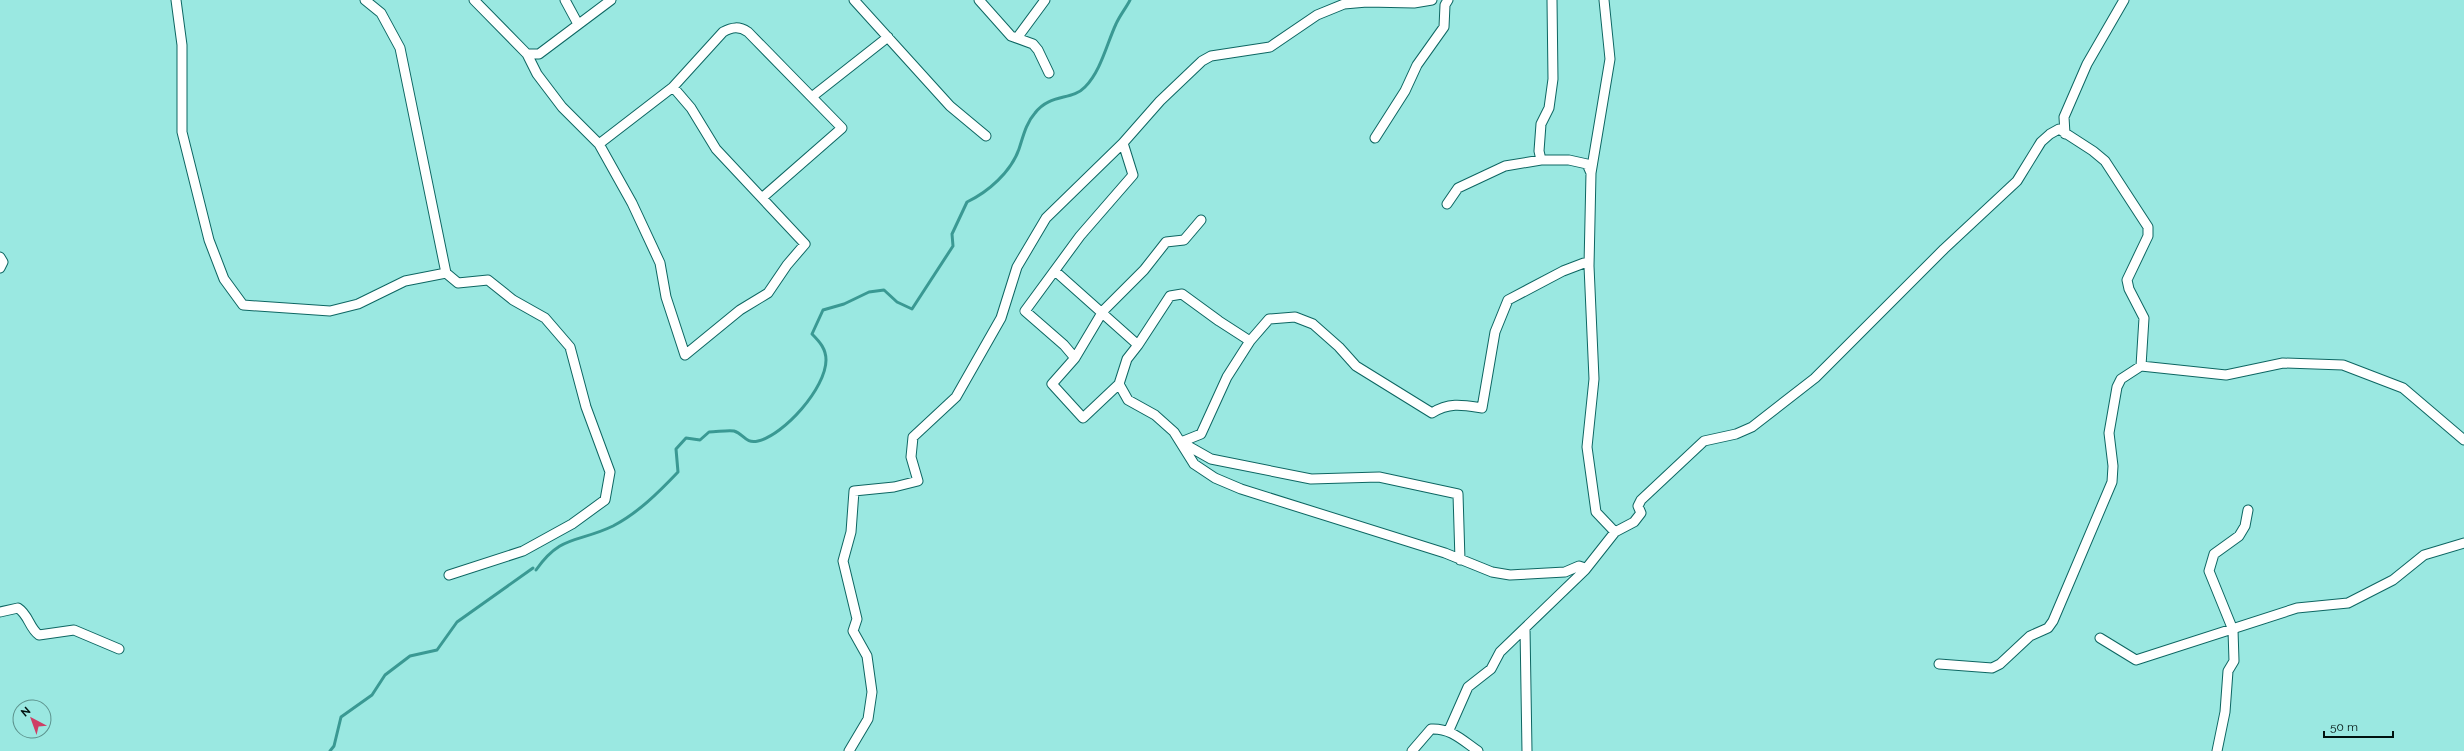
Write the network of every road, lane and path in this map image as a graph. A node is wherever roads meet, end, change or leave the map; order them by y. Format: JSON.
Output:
{"nodes":[{"id":1,"x":176,"y":0,"type":"edge"},
{"id":2,"x":365,"y":0,"type":"edge"},
{"id":3,"x":474,"y":0,"type":"edge"},
{"id":4,"x":565,"y":0,"type":"edge"},
{"id":5,"x":611,"y":0,"type":"edge"},
{"id":6,"x":854,"y":0,"type":"edge"},
{"id":7,"x":979,"y":0,"type":"edge"},
{"id":8,"x":1045,"y":0,"type":"edge"},
{"id":9,"x":1432,"y":0,"type":"edge"},
{"id":10,"x":1448,"y":0,"type":"edge"},
{"id":11,"x":1552,"y":0,"type":"edge"},
{"id":12,"x":1604,"y":0,"type":"edge"},
{"id":13,"x":2124,"y":0,"type":"edge"},
{"id":14,"x":578,"y":24,"type":"junction"},
{"id":15,"x":888,"y":37,"type":"junction"},
{"id":16,"x":1017,"y":38,"type":"junction"},
{"id":17,"x":527,"y":54,"type":"junction"},
{"id":18,"x":1049,"y":74,"type":"dead end"},
{"id":19,"x":673,"y":87,"type":"junction"},
{"id":20,"x":813,"y":96,"type":"junction"},
{"id":21,"x":2065,"y":134,"type":"junction"},
{"id":22,"x":986,"y":136,"type":"dead end"},
{"id":23,"x":1375,"y":138,"type":"dead end"},
{"id":24,"x":1123,"y":143,"type":"junction"},
{"id":25,"x":598,"y":144,"type":"junction"},
{"id":26,"x":1541,"y":160,"type":"junction"},
{"id":27,"x":1591,"y":173,"type":"junction"},
{"id":28,"x":763,"y":197,"type":"junction"},
{"id":29,"x":1447,"y":204,"type":"dead end"},
{"id":30,"x":1201,"y":220,"type":"dead end"},
{"id":31,"x":0,"y":256,"type":"edge"},
{"id":32,"x":1589,"y":266,"type":"junction"},
{"id":33,"x":0,"y":268,"type":"edge"},
{"id":34,"x":1055,"y":271,"type":"junction"},
{"id":35,"x":446,"y":273,"type":"junction"},
{"id":36,"x":1103,"y":312,"type":"junction"},
{"id":37,"x":1250,"y":341,"type":"junction"},
{"id":38,"x":1138,"y":345,"type":"junction"},
{"id":39,"x":1075,"y":358,"type":"junction"},
{"id":40,"x":2141,"y":366,"type":"junction"},
{"id":41,"x":1119,"y":384,"type":"junction"},
{"id":42,"x":2464,"y":440,"type":"edge"},
{"id":43,"x":1181,"y":442,"type":"junction"},
{"id":44,"x":2248,"y":510,"type":"dead end"},
{"id":45,"x":1615,"y":532,"type":"junction"},
{"id":46,"x":2464,"y":543,"type":"edge"},
{"id":47,"x":1460,"y":560,"type":"junction"},
{"id":48,"x":1585,"y":568,"type":"junction"},
{"id":49,"x":449,"y":575,"type":"dead end"},
{"id":50,"x":0,"y":612,"type":"edge"},
{"id":51,"x":1525,"y":628,"type":"junction"},
{"id":52,"x":2233,"y":630,"type":"junction"},
{"id":53,"x":2100,"y":638,"type":"dead end"},
{"id":54,"x":119,"y":649,"type":"dead end"},
{"id":55,"x":1939,"y":664,"type":"dead end"},
{"id":56,"x":1449,"y":730,"type":"junction"},
{"id":57,"x":849,"y":751,"type":"edge"},
{"id":58,"x":1412,"y":751,"type":"edge"},
{"id":59,"x":1478,"y":751,"type":"edge"},
{"id":60,"x":1527,"y":751,"type":"edge"},
{"id":61,"x":2217,"y":751,"type":"edge"}],
"edges":[{"from":1,"to":35,"type":"street"},
{"from":2,"to":35,"type":"street"},
{"from":3,"to":17,"type":"street"},
{"from":4,"to":14,"type":"street"},
{"from":5,"to":14,"type":"street"},
{"from":6,"to":15,"type":"street"},
{"from":7,"to":16,"type":"street"},
{"from":8,"to":16,"type":"street"},
{"from":9,"to":24,"type":"street"},
{"from":10,"to":23,"type":"street"},
{"from":11,"to":26,"type":"street"},
{"from":12,"to":27,"type":"street"},
{"from":13,"to":21,"type":"street"},
{"from":14,"to":17,"type":"street"},
{"from":15,"to":20,"type":"street"},
{"from":15,"to":22,"type":"street"},
{"from":16,"to":18,"type":"street"},
{"from":17,"to":25,"type":"street"},
{"from":19,"to":20,"type":"street"},
{"from":19,"to":25,"type":"street"},
{"from":19,"to":28,"type":"street"},
{"from":20,"to":28,"type":"street"},
{"from":21,"to":40,"type":"street"},
{"from":21,"to":45,"type":"street"},
{"from":24,"to":34,"type":"street"},
{"from":24,"to":57,"type":"street"},
{"from":25,"to":28,"type":"street"},
{"from":26,"to":27,"type":"street"},
{"from":26,"to":29,"type":"street"},
{"from":27,"to":32,"type":"street"},
{"from":30,"to":36,"type":"street"},
{"from":31,"to":33,"type":"street"},
{"from":32,"to":37,"type":"street"},
{"from":32,"to":45,"type":"street"},
{"from":34,"to":36,"type":"street"},
{"from":34,"to":39,"type":"street"},
{"from":35,"to":49,"type":"street"},
{"from":36,"to":38,"type":"street"},
{"from":36,"to":39,"type":"street"},
{"from":37,"to":38,"type":"street"},
{"from":37,"to":43,"type":"street"},
{"from":38,"to":41,"type":"street"},
{"from":39,"to":41,"type":"street"},
{"from":40,"to":42,"type":"street"},
{"from":40,"to":55,"type":"street"},
{"from":41,"to":43,"type":"street"},
{"from":43,"to":47,"type":"street"},
{"from":43,"to":47,"type":"street"},
{"from":44,"to":52,"type":"street"},
{"from":45,"to":48,"type":"street"},
{"from":46,"to":52,"type":"street"},
{"from":47,"to":48,"type":"street"},
{"from":48,"to":51,"type":"street"},
{"from":50,"to":54,"type":"street"},
{"from":51,"to":56,"type":"street"},
{"from":51,"to":60,"type":"street"},
{"from":52,"to":53,"type":"street"},
{"from":52,"to":61,"type":"street"},
{"from":56,"to":58,"type":"street"},
{"from":56,"to":59,"type":"street"}]}
